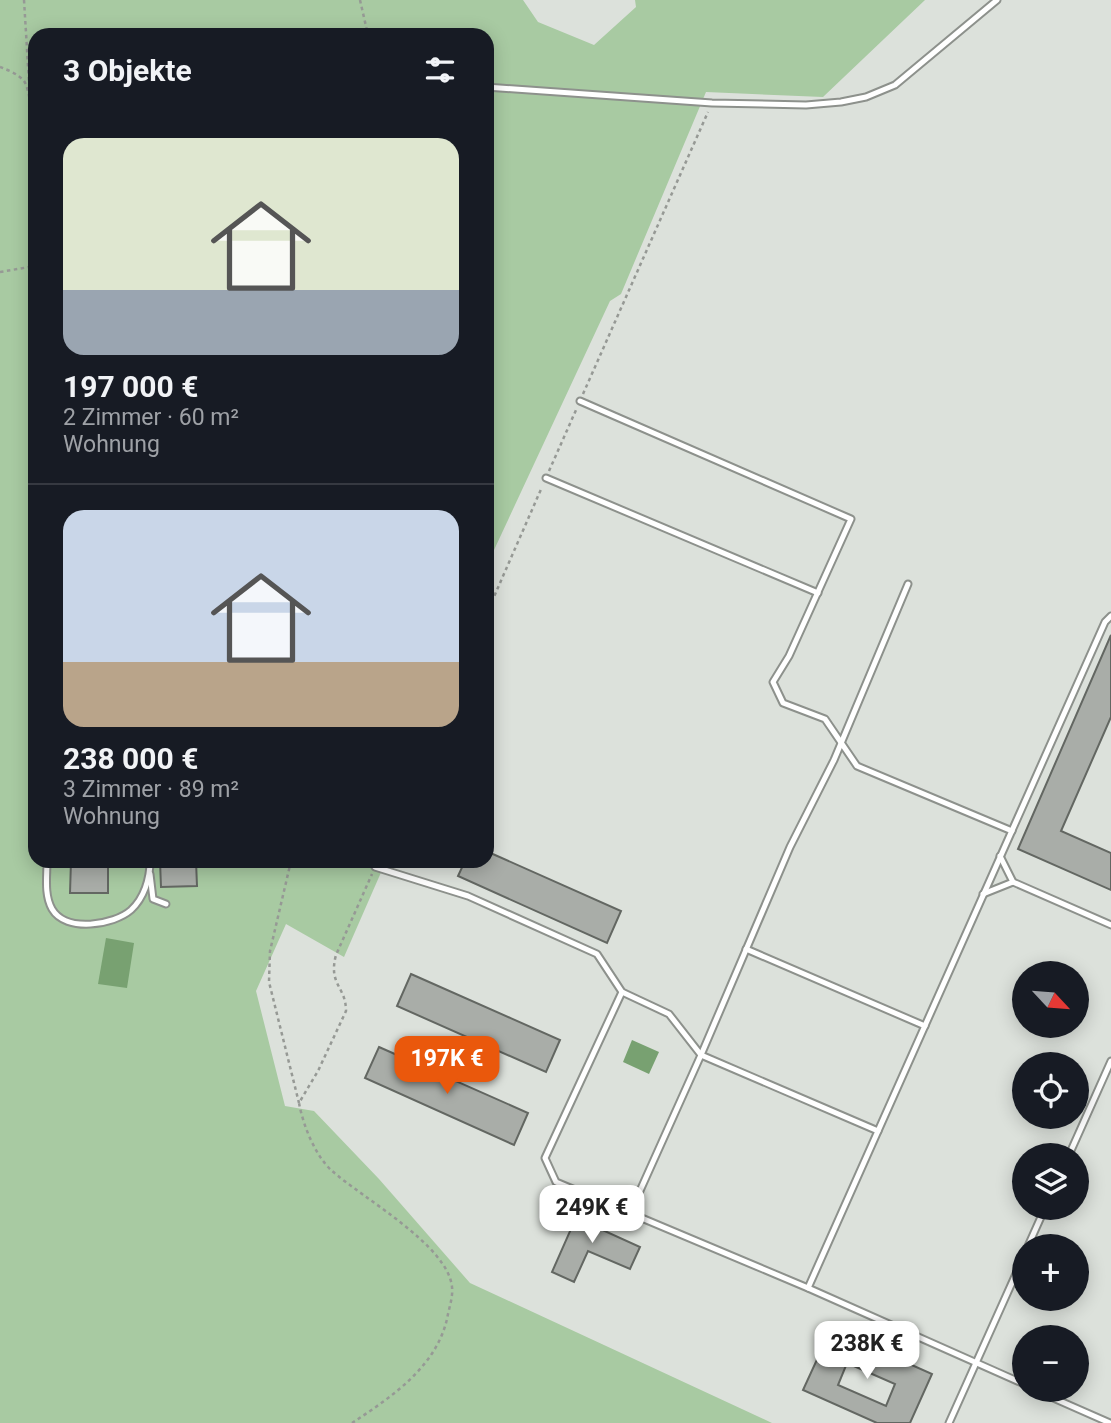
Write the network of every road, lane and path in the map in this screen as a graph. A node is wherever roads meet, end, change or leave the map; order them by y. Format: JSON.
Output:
{"nodes":[{"id":1,"x":24,"y":0,"type":"edge"},
{"id":2,"x":360,"y":0,"type":"edge"},
{"id":3,"x":997,"y":0,"type":"edge"},
{"id":4,"x":366,"y":28,"type":"edge"},
{"id":5,"x":0,"y":67,"type":"edge"},
{"id":6,"x":28,"y":70,"type":"edge"},
{"id":7,"x":494,"y":88,"type":"edge"},
{"id":8,"x":28,"y":96,"type":"edge"},
{"id":9,"x":712,"y":103,"type":"junction"},
{"id":10,"x":28,"y":267,"type":"edge"},
{"id":11,"x":0,"y":272,"type":"edge"},
{"id":12,"x":580,"y":401,"type":"junction"},
{"id":13,"x":547,"y":478,"type":"junction"},
{"id":14,"x":908,"y":584,"type":"dead end"},
{"id":15,"x":818,"y":593,"type":"junction"},
{"id":16,"x":494,"y":597,"type":"edge"},
{"id":17,"x":1111,"y":616,"type":"edge"},
{"id":18,"x":840,"y":743,"type":"junction"},
{"id":19,"x":1012,"y":831,"type":"junction"},
{"id":20,"x":1000,"y":856,"type":"junction"},
{"id":21,"x":47,"y":868,"type":"edge"},
{"id":22,"x":289,"y":868,"type":"edge"},
{"id":23,"x":375,"y":868,"type":"edge"},
{"id":24,"x":378,"y":868,"type":"edge"},
{"id":25,"x":150,"y":871,"type":"joint"},
{"id":26,"x":1013,"y":882,"type":"junction"},
{"id":27,"x":983,"y":894,"type":"junction"},
{"id":28,"x":166,"y":904,"type":"dead end"},
{"id":29,"x":1111,"y":925,"type":"edge"},
{"id":30,"x":746,"y":949,"type":"junction"},
{"id":31,"x":622,"y":992,"type":"junction"},
{"id":32,"x":925,"y":1026,"type":"junction"},
{"id":33,"x":701,"y":1055,"type":"junction"},
{"id":34,"x":1111,"y":1061,"type":"edge"},
{"id":35,"x":299,"y":1103,"type":"junction"},
{"id":36,"x":878,"y":1131,"type":"junction"},
{"id":37,"x":1074,"y":1143,"type":"edge"},
{"id":38,"x":630,"y":1213,"type":"junction"},
{"id":39,"x":1012,"y":1283,"type":"edge"},
{"id":40,"x":808,"y":1288,"type":"junction"},
{"id":41,"x":976,"y":1363,"type":"junction"},
{"id":42,"x":1012,"y":1379,"type":"edge"},
{"id":43,"x":1062,"y":1402,"type":"edge"},
{"id":44,"x":352,"y":1423,"type":"edge"},
{"id":45,"x":949,"y":1423,"type":"edge"},
{"id":46,"x":1110,"y":1423,"type":"edge"}],
"edges":[{"from":1,"to":6,"type":"path"},
{"from":2,"to":4,"type":"path"},
{"from":3,"to":9,"type":"lane"},
{"from":5,"to":8,"type":"path"},
{"from":7,"to":9,"type":"lane"},
{"from":9,"to":12,"type":"path"},
{"from":10,"to":11,"type":"path"},
{"from":12,"to":13,"type":"path"},
{"from":12,"to":15,"type":"lane"},
{"from":13,"to":15,"type":"lane"},
{"from":13,"to":16,"type":"path"},
{"from":14,"to":18,"type":"lane"},
{"from":15,"to":18,"type":"lane"},
{"from":17,"to":19,"type":"lane"},
{"from":18,"to":19,"type":"lane"},
{"from":18,"to":30,"type":"lane"},
{"from":19,"to":20,"type":"lane"},
{"from":20,"to":26,"type":"lane"},
{"from":20,"to":27,"type":"lane"},
{"from":21,"to":25,"type":"lane"},
{"from":22,"to":35,"type":"path"},
{"from":23,"to":35,"type":"path"},
{"from":24,"to":31,"type":"lane"},
{"from":25,"to":28,"type":"lane"},
{"from":26,"to":27,"type":"lane"},
{"from":26,"to":29,"type":"lane"},
{"from":27,"to":32,"type":"lane"},
{"from":30,"to":32,"type":"lane"},
{"from":30,"to":33,"type":"lane"},
{"from":31,"to":33,"type":"lane"},
{"from":31,"to":38,"type":"lane"},
{"from":32,"to":36,"type":"lane"},
{"from":33,"to":36,"type":"lane"},
{"from":33,"to":38,"type":"lane"},
{"from":34,"to":37,"type":"lane"},
{"from":35,"to":44,"type":"path"},
{"from":36,"to":40,"type":"lane"},
{"from":38,"to":40,"type":"lane"},
{"from":39,"to":41,"type":"lane"},
{"from":40,"to":41,"type":"lane"},
{"from":41,"to":42,"type":"lane"},
{"from":41,"to":45,"type":"lane"},
{"from":43,"to":46,"type":"lane"}]}
